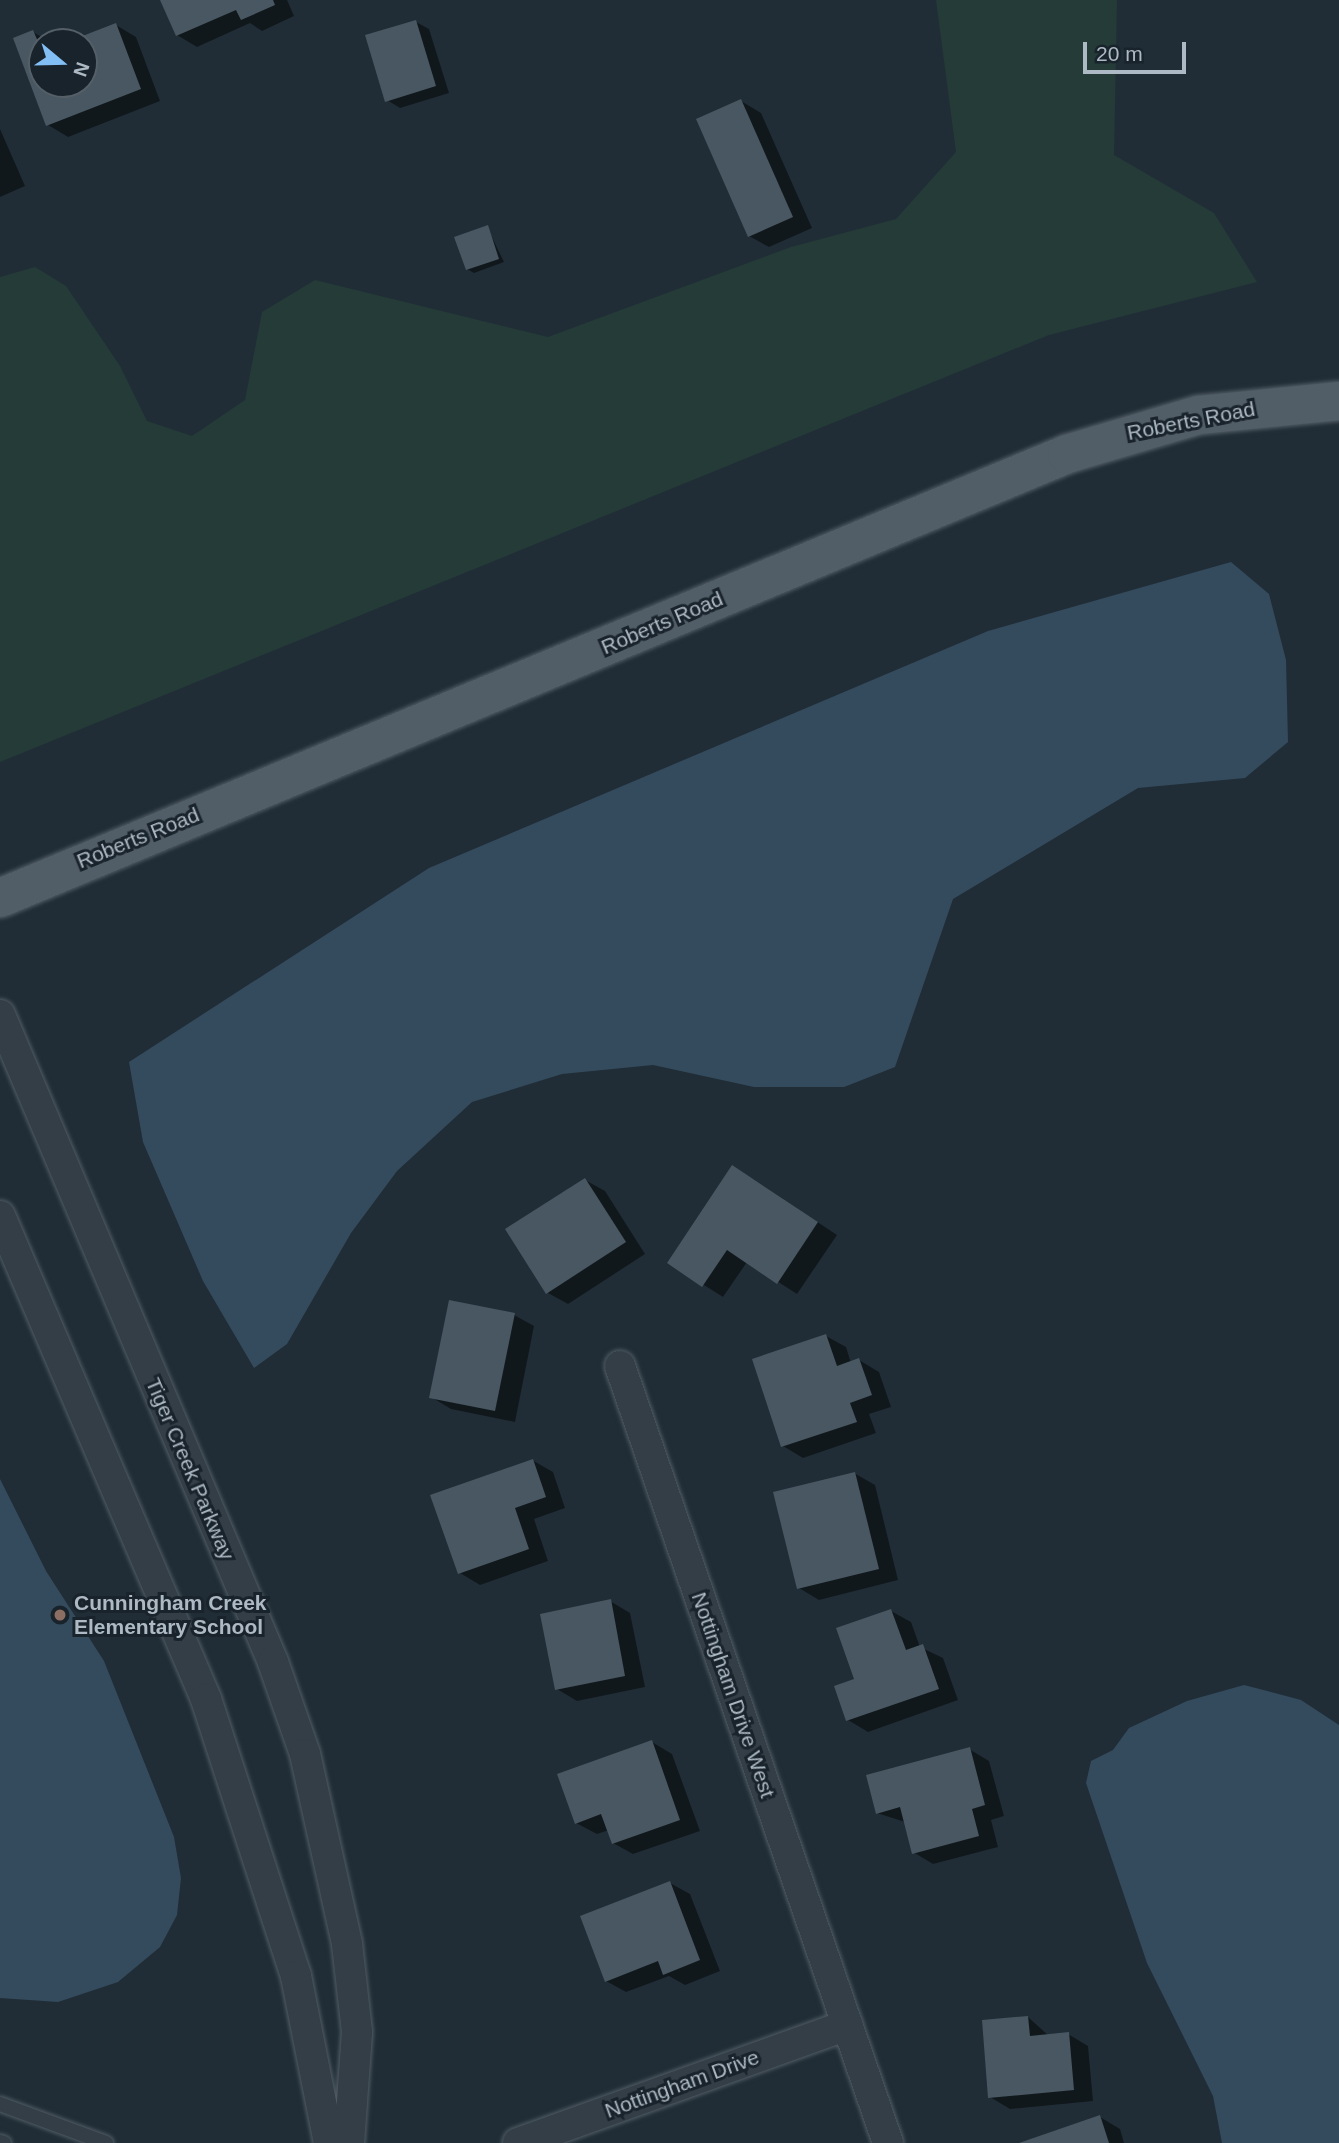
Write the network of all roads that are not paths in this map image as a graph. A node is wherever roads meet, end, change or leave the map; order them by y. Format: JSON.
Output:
{"nodes":[{"id":1,"x":1339,"y":401,"type":"edge"},
{"id":2,"x":0,"y":898,"type":"edge"},
{"id":3,"x":0,"y":1015,"type":"edge"},
{"id":4,"x":0,"y":1216,"type":"edge"},
{"id":5,"x":620,"y":1366,"type":"dead end"},
{"id":6,"x":847,"y":2025,"type":"junction"},
{"id":7,"x":0,"y":2104,"type":"edge"},
{"id":8,"x":106,"y":2143,"type":"edge"},
{"id":9,"x":329,"y":2143,"type":"edge"},
{"id":10,"x":349,"y":2143,"type":"edge"},
{"id":11,"x":518,"y":2143,"type":"edge"},
{"id":12,"x":888,"y":2143,"type":"edge"}],
"edges":[{"from":1,"to":2,"type":"main road","name":"Roberts Road"},
{"from":3,"to":10,"type":"street","name":"Tiger Creek Parkway"},
{"from":4,"to":9,"type":"street"},
{"from":5,"to":6,"type":"street","name":"Nottingham Drive West"},
{"from":6,"to":11,"type":"street","name":"Nottingham Drive"},
{"from":6,"to":12,"type":"street","name":"Nottingham Drive West"},
{"from":7,"to":8,"type":"lane"}]}
